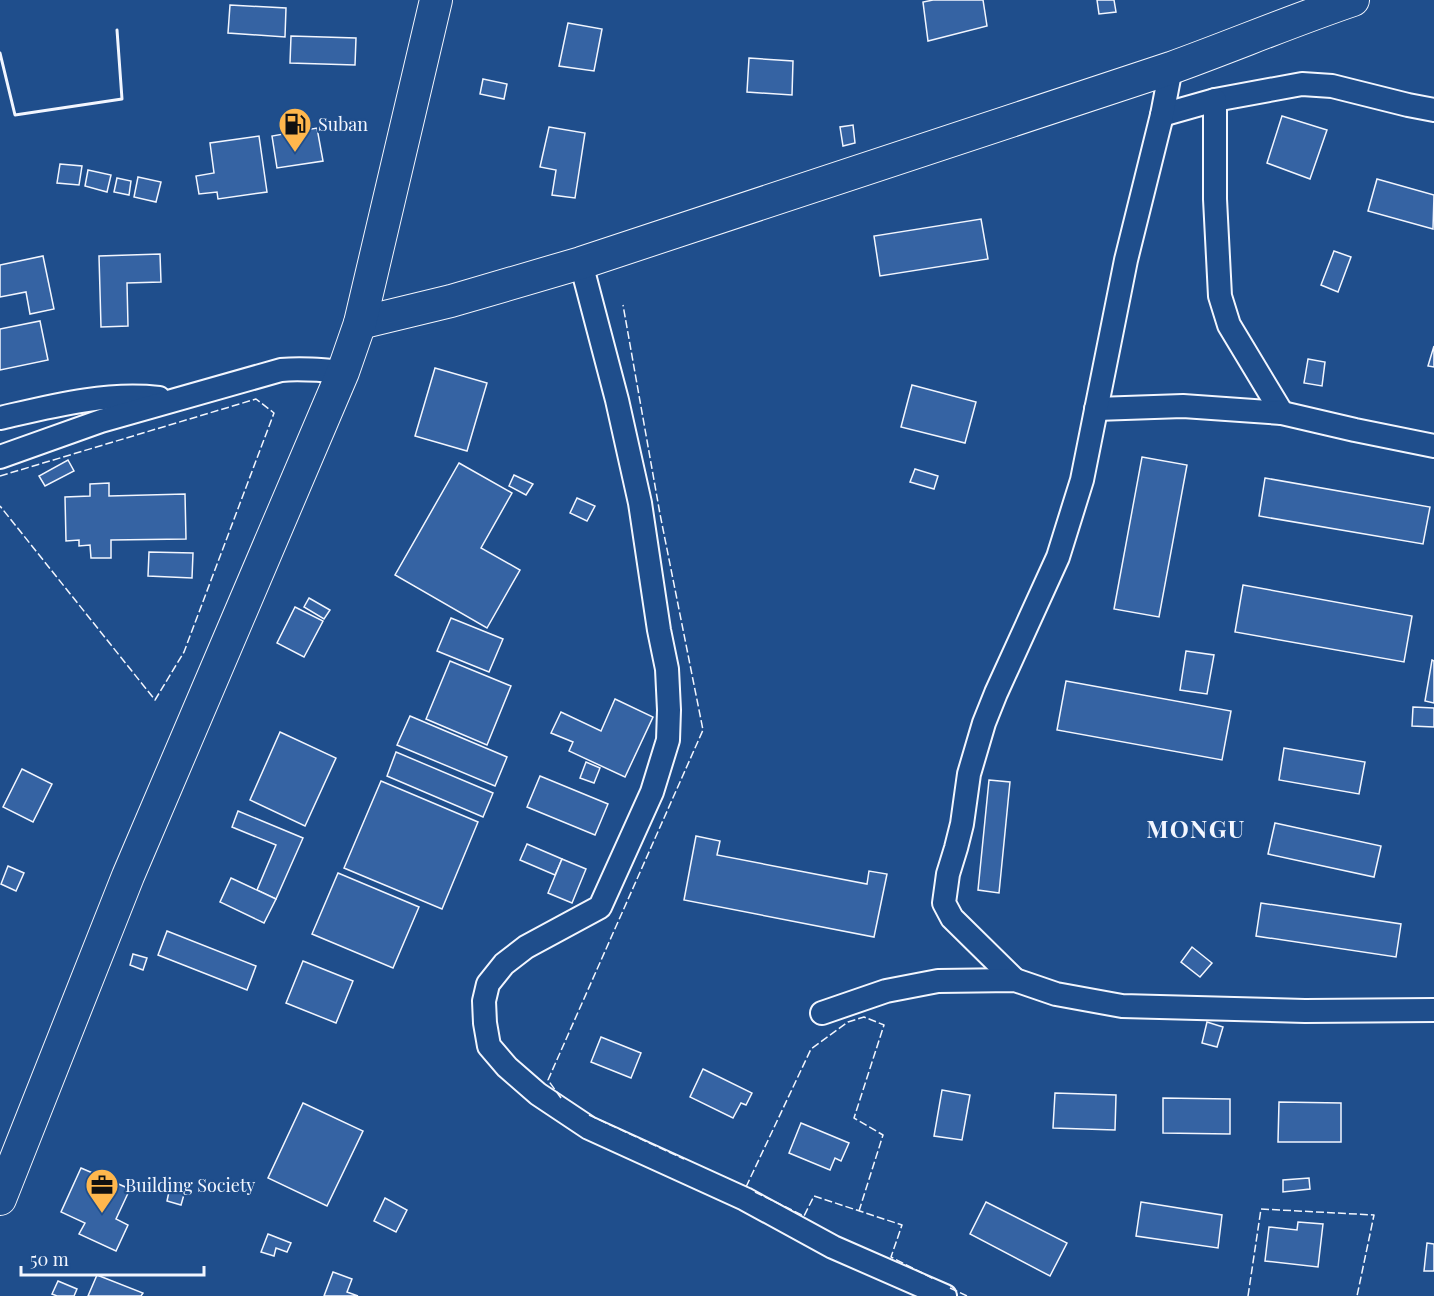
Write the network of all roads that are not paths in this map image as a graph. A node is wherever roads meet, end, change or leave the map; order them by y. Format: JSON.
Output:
{"nodes":[{"id":1,"x":435,"y":0,"type":"edge"},
{"id":2,"x":1353,"y":0,"type":"edge"},
{"id":3,"x":1171,"y":68,"type":"junction"},
{"id":4,"x":1215,"y":100,"type":"junction"},
{"id":5,"x":1434,"y":110,"type":"edge"},
{"id":6,"x":1162,"y":115,"type":"junction"},
{"id":7,"x":581,"y":263,"type":"junction"},
{"id":8,"x":360,"y":323,"type":"junction"},
{"id":9,"x":343,"y":372,"type":"junction"},
{"id":10,"x":175,"y":400,"type":"junction"},
{"id":11,"x":1096,"y":409,"type":"junction"},
{"id":12,"x":1282,"y":413,"type":"junction"},
{"id":13,"x":0,"y":418,"type":"edge"},
{"id":14,"x":1434,"y":446,"type":"edge"},
{"id":15,"x":0,"y":457,"type":"edge"},
{"id":16,"x":1016,"y":980,"type":"junction"},
{"id":17,"x":1434,"y":1010,"type":"edge"},
{"id":18,"x":822,"y":1013,"type":"dead end"},
{"id":19,"x":0,"y":1199,"type":"edge"},
{"id":20,"x":945,"y":1296,"type":"edge"}],
"edges":[{"from":1,"to":8,"type":"main road"},
{"from":2,"to":3,"type":"main road"},
{"from":3,"to":6,"type":"street"},
{"from":3,"to":7,"type":"main road"},
{"from":4,"to":5,"type":"street"},
{"from":4,"to":6,"type":"street"},
{"from":4,"to":12,"type":"street"},
{"from":6,"to":11,"type":"street"},
{"from":7,"to":8,"type":"main road"},
{"from":7,"to":20,"type":"street"},
{"from":8,"to":9,"type":"main road"},
{"from":9,"to":10,"type":"street"},
{"from":9,"to":19,"type":"main road"},
{"from":10,"to":13,"type":"street"},
{"from":10,"to":15,"type":"street"},
{"from":11,"to":12,"type":"street"},
{"from":11,"to":16,"type":"street"},
{"from":12,"to":14,"type":"street"},
{"from":16,"to":17,"type":"street"},
{"from":16,"to":18,"type":"street"}]}
